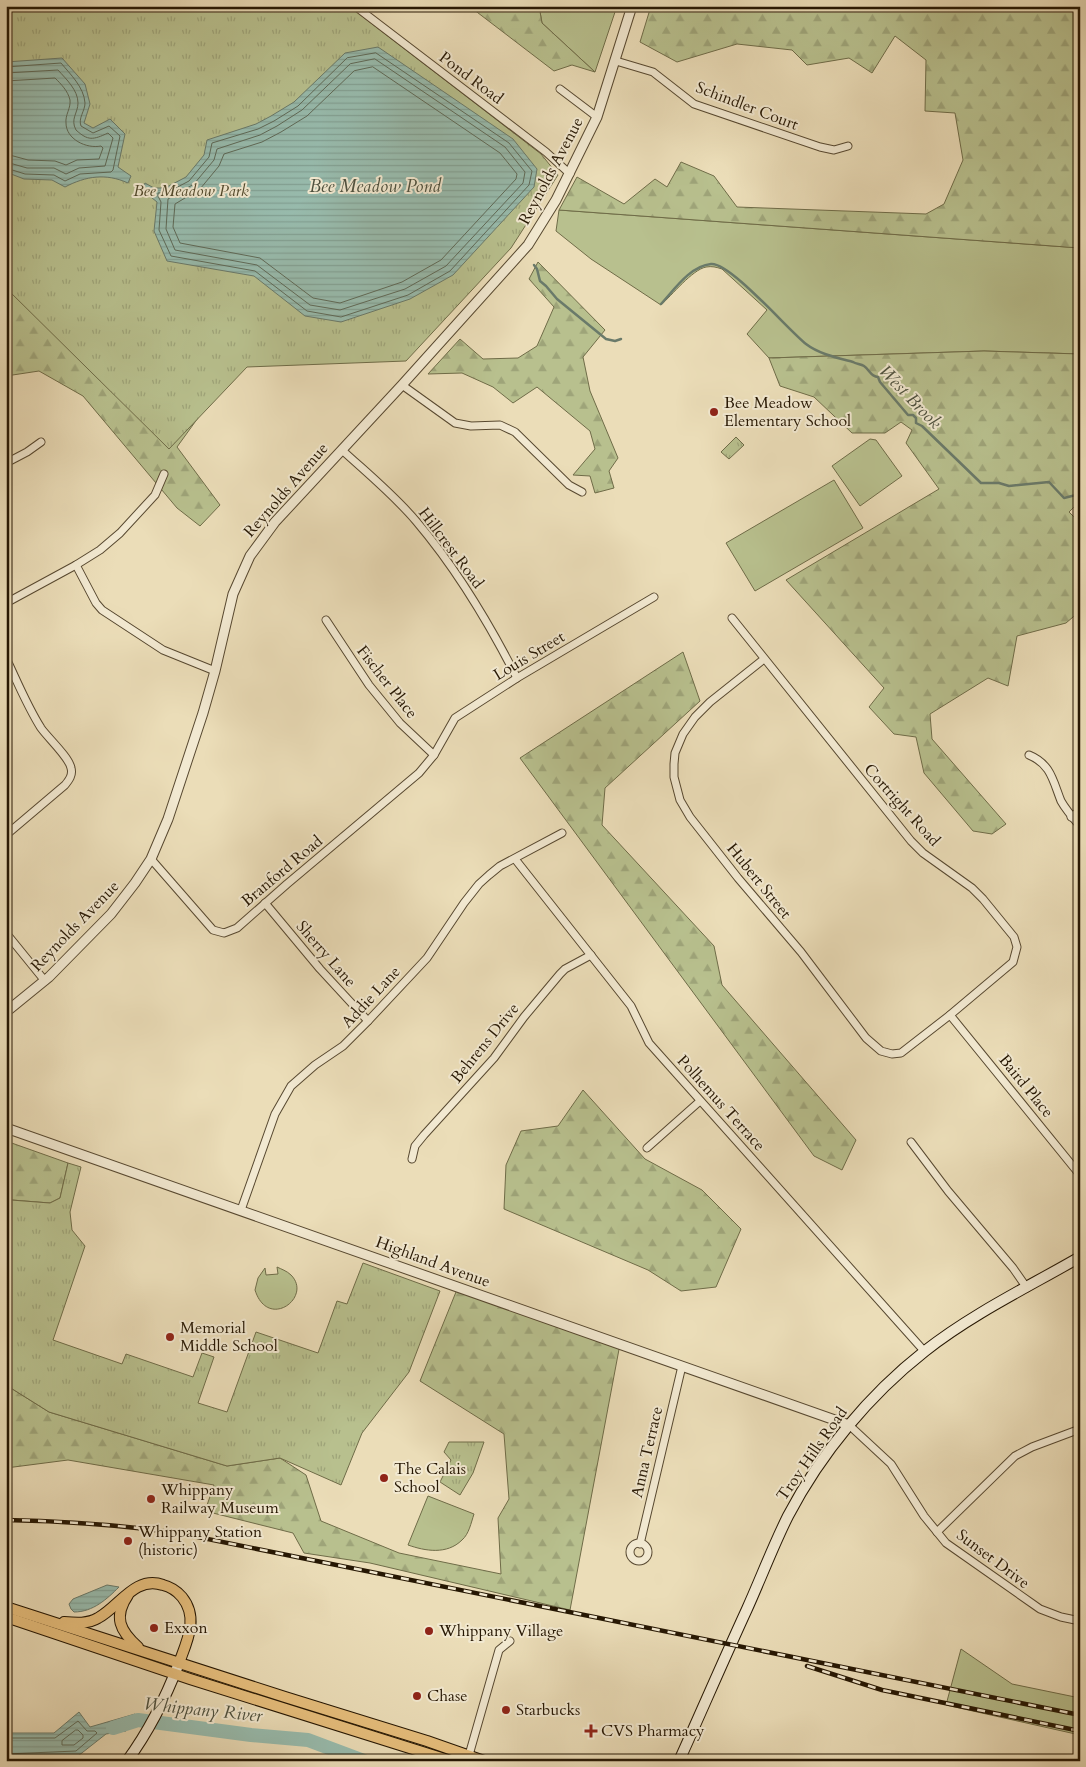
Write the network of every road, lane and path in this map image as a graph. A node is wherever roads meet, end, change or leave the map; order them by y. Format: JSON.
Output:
{"nodes":[{"id":1,"x":355,"y":6,"type":"edge"},
{"id":2,"x":632,"y":6,"type":"edge"},
{"id":3,"x":616,"y":61,"type":"junction"},
{"id":4,"x":560,"y":89,"type":"dead end"},
{"id":5,"x":597,"y":117,"type":"junction"},
{"id":6,"x":848,"y":146,"type":"dead end"},
{"id":7,"x":570,"y":174,"type":"junction"},
{"id":8,"x":402,"y":385,"type":"junction"},
{"id":9,"x":41,"y":442,"type":"dead end"},
{"id":10,"x":342,"y":450,"type":"junction"},
{"id":11,"x":6,"y":463,"type":"edge"},
{"id":12,"x":164,"y":474,"type":"dead end"},
{"id":13,"x":582,"y":492,"type":"dead end"},
{"id":14,"x":76,"y":565,"type":"junction"},
{"id":15,"x":654,"y":597,"type":"dead end"},
{"id":16,"x":6,"y":603,"type":"edge"},
{"id":17,"x":732,"y":618,"type":"dead end"},
{"id":18,"x":326,"y":620,"type":"dead end"},
{"id":19,"x":6,"y":658,"type":"edge"},
{"id":20,"x":764,"y":659,"type":"junction"},
{"id":21,"x":215,"y":671,"type":"junction"},
{"id":22,"x":517,"y":678,"type":"junction"},
{"id":23,"x":434,"y":755,"type":"junction"},
{"id":24,"x":1029,"y":755,"type":"dead end"},
{"id":25,"x":1080,"y":811,"type":"edge"},
{"id":26,"x":1071,"y":817,"type":"junction"},
{"id":27,"x":1080,"y":826,"type":"edge"},
{"id":28,"x":562,"y":833,"type":"dead end"},
{"id":29,"x":6,"y":835,"type":"edge"},
{"id":30,"x":151,"y":859,"type":"junction"},
{"id":31,"x":515,"y":859,"type":"junction"},
{"id":32,"x":265,"y":903,"type":"junction"},
{"id":33,"x":6,"y":933,"type":"edge"},
{"id":34,"x":591,"y":955,"type":"junction"},
{"id":35,"x":45,"y":981,"type":"junction"},
{"id":36,"x":6,"y":1012,"type":"edge"},
{"id":37,"x":950,"y":1015,"type":"junction"},
{"id":38,"x":368,"y":1021,"type":"junction"},
{"id":39,"x":700,"y":1101,"type":"junction"},
{"id":40,"x":6,"y":1128,"type":"edge"},
{"id":41,"x":911,"y":1142,"type":"dead end"},
{"id":42,"x":647,"y":1148,"type":"dead end"},
{"id":43,"x":412,"y":1159,"type":"dead end"},
{"id":44,"x":1080,"y":1175,"type":"edge"},
{"id":45,"x":241,"y":1210,"type":"junction"},
{"id":46,"x":1080,"y":1258,"type":"edge"},
{"id":47,"x":1027,"y":1288,"type":"junction"},
{"id":48,"x":925,"y":1352,"type":"junction"},
{"id":49,"x":682,"y":1366,"type":"junction"},
{"id":50,"x":849,"y":1425,"type":"junction"},
{"id":51,"x":1080,"y":1429,"type":"edge"},
{"id":52,"x":937,"y":1532,"type":"junction"},
{"id":53,"x":640,"y":1544,"type":"dead end"},
{"id":54,"x":131,"y":1592,"type":"junction"},
{"id":55,"x":6,"y":1607,"type":"edge"},
{"id":56,"x":6,"y":1617,"type":"edge"},
{"id":57,"x":36,"y":1617,"type":"junction"},
{"id":58,"x":1080,"y":1621,"type":"edge"},
{"id":59,"x":510,"y":1641,"type":"dead end"},
{"id":60,"x":142,"y":1651,"type":"junction"},
{"id":61,"x":179,"y":1663,"type":"junction"},
{"id":62,"x":175,"y":1674,"type":"junction"},
{"id":63,"x":468,"y":1755,"type":"junction"},
{"id":64,"x":127,"y":1761,"type":"edge"},
{"id":65,"x":451,"y":1761,"type":"edge"},
{"id":66,"x":484,"y":1761,"type":"edge"},
{"id":67,"x":680,"y":1761,"type":"edge"}],
"edges":[{"from":1,"to":7,"type":"street","name":"Pond Road"},
{"from":2,"to":3,"type":"street","name":"Reynolds Avenue"},
{"from":3,"to":5,"type":"street","name":"Reynolds Avenue"},
{"from":3,"to":6,"type":"street","name":"Schindler Court"},
{"from":4,"to":5,"type":"street"},
{"from":5,"to":7,"type":"street","name":"Reynolds Avenue"},
{"from":7,"to":8,"type":"street","name":"Reynolds Avenue"},
{"from":8,"to":10,"type":"street","name":"Reynolds Avenue"},
{"from":8,"to":13,"type":"street"},
{"from":9,"to":11,"type":"street"},
{"from":10,"to":21,"type":"street","name":"Reynolds Avenue"},
{"from":10,"to":22,"type":"street","name":"Hillcrest Road"},
{"from":12,"to":14,"type":"street"},
{"from":14,"to":16,"type":"street"},
{"from":14,"to":21,"type":"street"},
{"from":15,"to":22,"type":"street","name":"Louis Street"},
{"from":17,"to":20,"type":"street","name":"Cortright Road"},
{"from":18,"to":23,"type":"street","name":"Fischer Place"},
{"from":19,"to":29,"type":"street"},
{"from":20,"to":37,"type":"street","name":"Cortright Road"},
{"from":20,"to":37,"type":"street","name":"Hubert Street"},
{"from":21,"to":30,"type":"street","name":"Reynolds Avenue"},
{"from":22,"to":23,"type":"street","name":"Louis Street"},
{"from":23,"to":32,"type":"street","name":"Branford Road"},
{"from":24,"to":26,"type":"street"},
{"from":25,"to":26,"type":"street"},
{"from":26,"to":27,"type":"street"},
{"from":28,"to":31,"type":"street","name":"Addie Lane"},
{"from":30,"to":32,"type":"street","name":"Branford Road"},
{"from":30,"to":35,"type":"street","name":"Reynolds Avenue"},
{"from":31,"to":34,"type":"street","name":"Polhemus Terrace"},
{"from":31,"to":38,"type":"street","name":"Addie Lane"},
{"from":32,"to":38,"type":"street","name":"Sherry Lane"},
{"from":33,"to":35,"type":"street"},
{"from":34,"to":39,"type":"street","name":"Polhemus Terrace"},
{"from":34,"to":43,"type":"street","name":"Behrens Drive"},
{"from":35,"to":36,"type":"street","name":"Reynolds Avenue"},
{"from":37,"to":44,"type":"street","name":"Baird Place"},
{"from":38,"to":45,"type":"street","name":"Addie Lane"},
{"from":39,"to":42,"type":"street"},
{"from":39,"to":48,"type":"street","name":"Polhemus Terrace"},
{"from":40,"to":45,"type":"street","name":"Highland Avenue"},
{"from":41,"to":47,"type":"street"},
{"from":45,"to":49,"type":"street","name":"Highland Avenue"},
{"from":46,"to":47,"type":"main road","name":"Troy Hills Road"},
{"from":47,"to":48,"type":"main road","name":"Troy Hills Road"},
{"from":48,"to":50,"type":"main road","name":"Troy Hills Road"},
{"from":49,"to":50,"type":"street","name":"Highland Avenue"},
{"from":49,"to":53,"type":"street","name":"Anna Terrace"},
{"from":50,"to":52,"type":"street","name":"Sunset Drive"},
{"from":50,"to":67,"type":"main road","name":"Troy Hills Road"},
{"from":51,"to":52,"type":"street"},
{"from":52,"to":58,"type":"street","name":"Sunset Drive"},
{"from":54,"to":57,"type":"main road"},
{"from":54,"to":60,"type":"main road"},
{"from":54,"to":61,"type":"main road"},
{"from":55,"to":57,"type":"main road"},
{"from":56,"to":62,"type":"main road"},
{"from":57,"to":60,"type":"main road"},
{"from":59,"to":63,"type":"street"},
{"from":60,"to":61,"type":"main road"},
{"from":61,"to":62,"type":"main road"},
{"from":61,"to":63,"type":"main road"},
{"from":62,"to":64,"type":"main road"},
{"from":62,"to":65,"type":"main road"},
{"from":63,"to":66,"type":"main road"}]}
